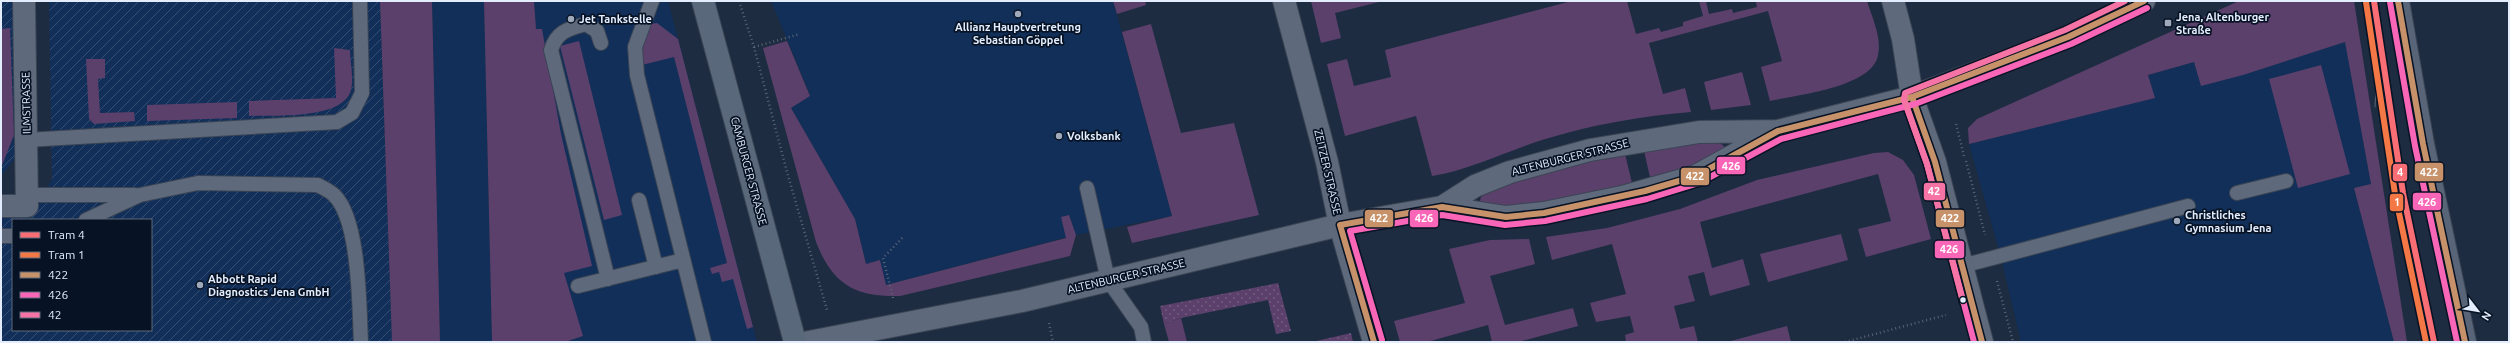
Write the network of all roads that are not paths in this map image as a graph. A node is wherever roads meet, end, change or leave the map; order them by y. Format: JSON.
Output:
{"nodes":[{"id":1,"x":24,"y":1,"type":"edge"},
{"id":2,"x":360,"y":1,"type":"edge"},
{"id":3,"x":652,"y":1,"type":"edge"},
{"id":4,"x":703,"y":1,"type":"edge"},
{"id":5,"x":1284,"y":1,"type":"edge"},
{"id":6,"x":1893,"y":1,"type":"edge"},
{"id":7,"x":2144,"y":1,"type":"edge"},
{"id":8,"x":2398,"y":1,"type":"edge"},
{"id":9,"x":601,"y":43,"type":"dead end"},
{"id":10,"x":1912,"y":97,"type":"junction"},
{"id":11,"x":1778,"y":131,"type":"junction"},
{"id":12,"x":26,"y":140,"type":"junction"},
{"id":13,"x":2286,"y":181,"type":"dead end"},
{"id":14,"x":1088,"y":188,"type":"dead end"},
{"id":15,"x":2237,"y":193,"type":"dead end"},
{"id":16,"x":140,"y":195,"type":"junction"},
{"id":17,"x":639,"y":200,"type":"dead end"},
{"id":18,"x":27,"y":201,"type":"junction"},
{"id":19,"x":1,"y":206,"type":"edge"},
{"id":20,"x":2188,"y":206,"type":"dead end"},
{"id":21,"x":1442,"y":207,"type":"junction"},
{"id":22,"x":88,"y":219,"type":"edge"},
{"id":23,"x":1340,"y":225,"type":"junction"},
{"id":24,"x":1,"y":236,"type":"edge"},
{"id":25,"x":12,"y":236,"type":"edge"},
{"id":26,"x":683,"y":260,"type":"junction"},
{"id":27,"x":1962,"y":266,"type":"junction"},
{"id":28,"x":656,"y":267,"type":"junction"},
{"id":29,"x":608,"y":279,"type":"junction"},
{"id":30,"x":1108,"y":280,"type":"junction"},
{"id":31,"x":578,"y":286,"type":"dead end"},
{"id":32,"x":361,"y":342,"type":"edge"},
{"id":33,"x":704,"y":342,"type":"edge"},
{"id":34,"x":795,"y":342,"type":"edge"},
{"id":35,"x":808,"y":342,"type":"edge"},
{"id":36,"x":1144,"y":342,"type":"edge"},
{"id":37,"x":1374,"y":342,"type":"edge"},
{"id":38,"x":1982,"y":342,"type":"edge"},
{"id":39,"x":2465,"y":342,"type":"edge"}],
"edges":[{"from":1,"to":12,"type":"street","name":"ILMSTRASSE"},
{"from":2,"to":12,"type":"lane"},
{"from":3,"to":26,"type":"lane"},
{"from":4,"to":34,"type":"main road","name":"CAMBURGER STRASSE"},
{"from":5,"to":23,"type":"street","name":"ZEITZER STRASSE"},
{"from":6,"to":10,"type":"street"},
{"from":7,"to":10,"type":"street","name":"ALTENBURGER STRASSE"},
{"from":8,"to":39,"type":"street"},
{"from":9,"to":29,"type":"lane"},
{"from":10,"to":11,"type":"street","name":"ALTENBURGER STRASSE"},
{"from":10,"to":27,"type":"street"},
{"from":11,"to":21,"type":"street","name":"ALTENBURGER STRASSE"},
{"from":11,"to":21,"type":"street","name":"ALTENBURGER STRASSE"},
{"from":12,"to":18,"type":"street","name":"ILMSTRASSE"},
{"from":13,"to":15,"type":"lane"},
{"from":14,"to":30,"type":"lane"},
{"from":16,"to":18,"type":"lane"},
{"from":16,"to":22,"type":"lane"},
{"from":16,"to":32,"type":"lane"},
{"from":17,"to":28,"type":"lane"},
{"from":18,"to":19,"type":"street"},
{"from":20,"to":27,"type":"lane"},
{"from":21,"to":23,"type":"street","name":"ALTENBURGER STRASSE"},
{"from":23,"to":30,"type":"street","name":"ALTENBURGER STRASSE"},
{"from":23,"to":37,"type":"street","name":"ZEITZER STRASSE"},
{"from":24,"to":25,"type":"lane"},
{"from":26,"to":28,"type":"lane"},
{"from":26,"to":33,"type":"lane"},
{"from":27,"to":38,"type":"street"},
{"from":28,"to":29,"type":"lane"},
{"from":29,"to":31,"type":"lane"},
{"from":30,"to":35,"type":"street","name":"ALTENBURGER STRASSE"},
{"from":30,"to":36,"type":"lane"}]}
